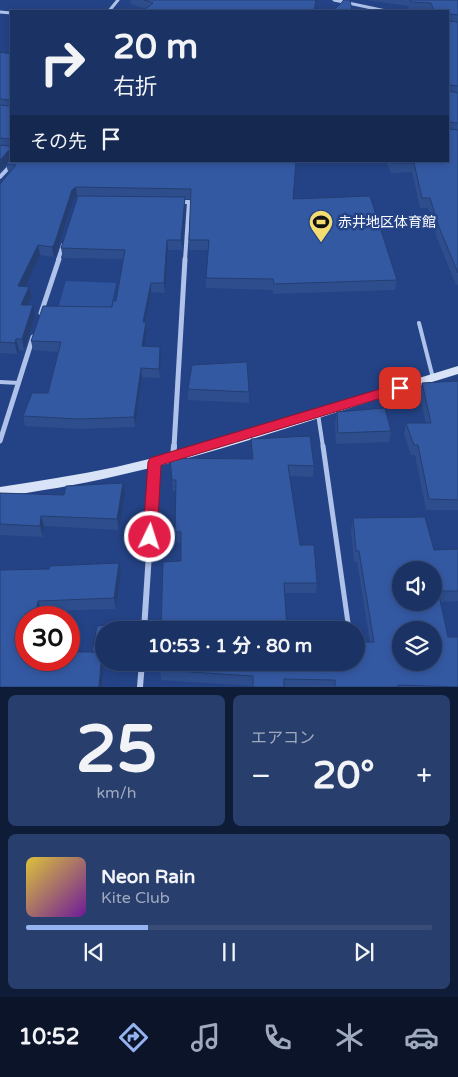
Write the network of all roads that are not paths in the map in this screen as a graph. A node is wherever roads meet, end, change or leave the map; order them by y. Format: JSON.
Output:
{"nodes":[{"id":1,"x":118,"y":0,"type":"edge"},
{"id":2,"x":334,"y":0,"type":"edge"},
{"id":3,"x":110,"y":10,"type":"edge"},
{"id":4,"x":381,"y":10,"type":"edge"},
{"id":5,"x":14,"y":162,"type":"edge"},
{"id":6,"x":0,"y":176,"type":"edge"},
{"id":7,"x":170,"y":202,"type":"edge"},
{"id":8,"x":66,"y":238,"type":"edge"},
{"id":9,"x":39,"y":320,"type":"edge"},
{"id":10,"x":419,"y":323,"type":"dead end"},
{"id":11,"x":36,"y":328,"type":"edge"},
{"id":12,"x":458,"y":370,"type":"edge"},
{"id":13,"x":433,"y":378,"type":"junction"},
{"id":14,"x":0,"y":382,"type":"edge"},
{"id":15,"x":19,"y":383,"type":"junction"},
{"id":16,"x":318,"y":413,"type":"junction"},
{"id":17,"x":0,"y":441,"type":"edge"},
{"id":18,"x":173,"y":458,"type":"junction"},
{"id":19,"x":155,"y":462,"type":"junction"},
{"id":20,"x":0,"y":492,"type":"edge"},
{"id":21,"x":145,"y":621,"type":"edge"},
{"id":22,"x":348,"y":621,"type":"edge"},
{"id":23,"x":141,"y":671,"type":"edge"},
{"id":24,"x":140,"y":687,"type":"edge"}],
"edges":[{"from":1,"to":3,"type":"street"},
{"from":2,"to":4,"type":"street"},
{"from":5,"to":6,"type":"street"},
{"from":7,"to":18,"type":"street"},
{"from":8,"to":9,"type":"street"},
{"from":10,"to":13,"type":"lane"},
{"from":11,"to":15,"type":"street"},
{"from":12,"to":13,"type":"street"},
{"from":13,"to":16,"type":"street"},
{"from":14,"to":15,"type":"lane"},
{"from":15,"to":17,"type":"street"},
{"from":16,"to":18,"type":"street"},
{"from":16,"to":22,"type":"lane"},
{"from":18,"to":19,"type":"street"},
{"from":19,"to":20,"type":"street"},
{"from":19,"to":21,"type":"street"},
{"from":23,"to":24,"type":"street"}]}
